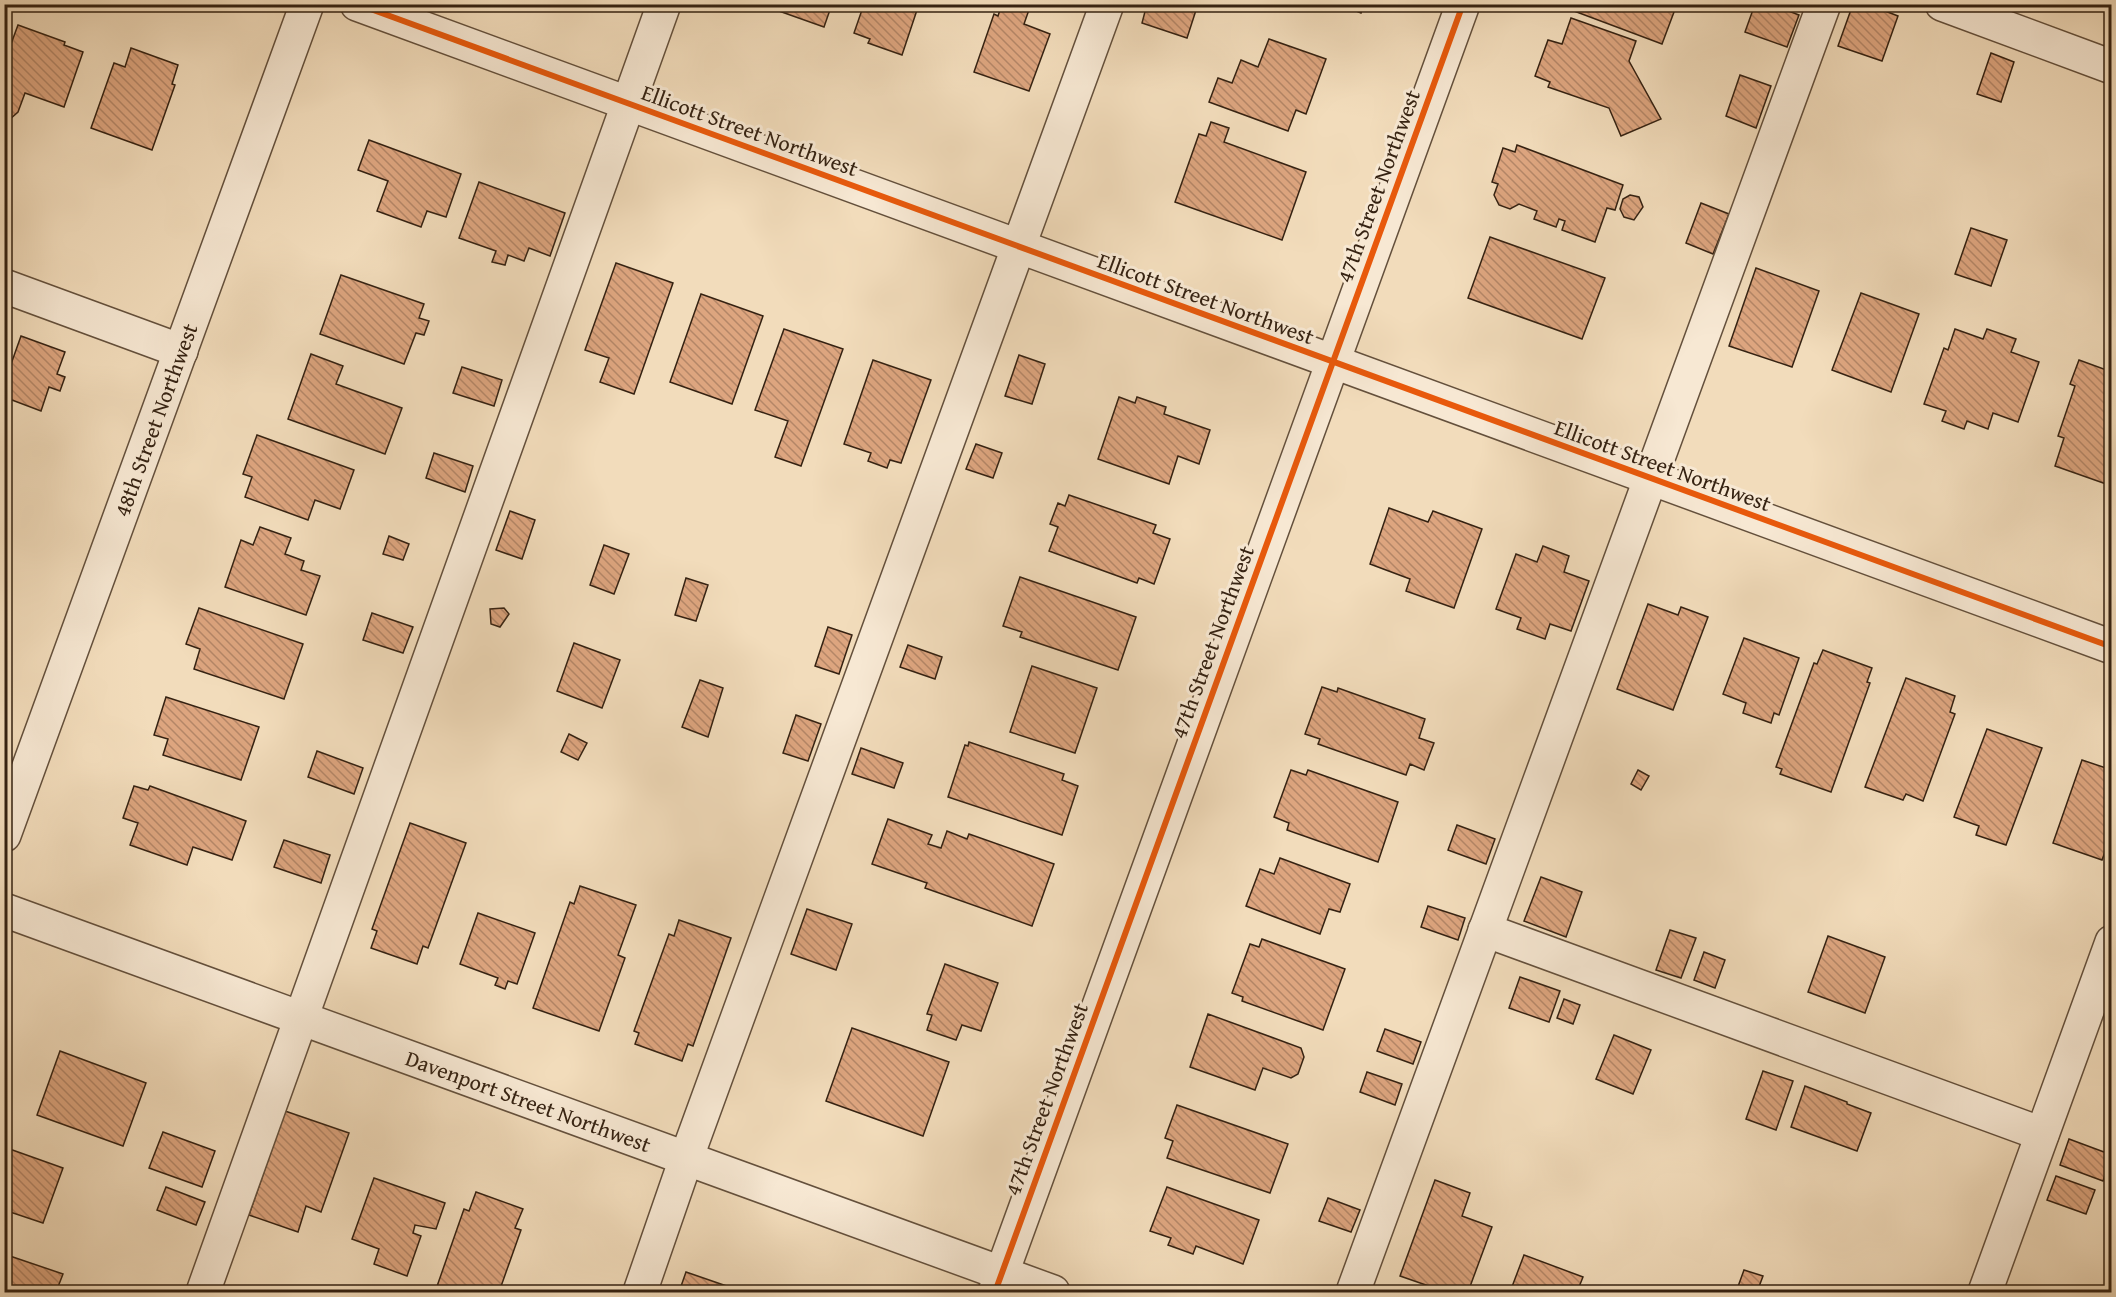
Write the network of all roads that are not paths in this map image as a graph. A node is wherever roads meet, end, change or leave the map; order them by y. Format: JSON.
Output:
{"nodes":[{"id":1,"x":307,"y":4,"type":"edge"},
{"id":2,"x":357,"y":4,"type":"edge"},
{"id":3,"x":664,"y":4,"type":"edge"},
{"id":4,"x":1107,"y":4,"type":"edge"},
{"id":5,"x":1463,"y":4,"type":"edge"},
{"id":6,"x":1824,"y":4,"type":"edge"},
{"id":7,"x":1942,"y":4,"type":"edge"},
{"id":8,"x":2112,"y":67,"type":"edge"},
{"id":9,"x":628,"y":104,"type":"junction"},
{"id":10,"x":1020,"y":248,"type":"junction"},
{"id":11,"x":4,"y":286,"type":"edge"},
{"id":12,"x":181,"y":351,"type":"junction"},
{"id":13,"x":1333,"y":363,"type":"junction"},
{"id":14,"x":1649,"y":479,"type":"junction"},
{"id":15,"x":2112,"y":647,"type":"edge"},
{"id":16,"x":4,"y":835,"type":"edge"},
{"id":17,"x":4,"y":910,"type":"edge"},
{"id":18,"x":1485,"y":930,"type":"junction"},
{"id":19,"x":2112,"y":942,"type":"edge"},
{"id":20,"x":302,"y":1019,"type":"junction"},
{"id":21,"x":2042,"y":1134,"type":"junction"},
{"id":22,"x":686,"y":1159,"type":"junction"},
{"id":23,"x":998,"y":1283,"type":"edge"},
{"id":24,"x":203,"y":1293,"type":"edge"},
{"id":25,"x":640,"y":1293,"type":"edge"},
{"id":26,"x":1053,"y":1293,"type":"edge"},
{"id":27,"x":1353,"y":1293,"type":"edge"},
{"id":28,"x":1985,"y":1293,"type":"edge"}],
"edges":[{"from":1,"to":12,"type":"street","name":"48th Street Northwest"},
{"from":2,"to":9,"type":"street","name":"Ellicott Street Northwest"},
{"from":3,"to":9,"type":"street"},
{"from":4,"to":10,"type":"street"},
{"from":5,"to":13,"type":"street","name":"47th Street Northwest"},
{"from":6,"to":14,"type":"street"},
{"from":7,"to":8,"type":"street"},
{"from":9,"to":10,"type":"street","name":"Ellicott Street Northwest"},
{"from":9,"to":20,"type":"street"},
{"from":10,"to":13,"type":"street","name":"Ellicott Street Northwest"},
{"from":10,"to":22,"type":"street"},
{"from":11,"to":12,"type":"street"},
{"from":12,"to":16,"type":"street","name":"48th Street Northwest"},
{"from":13,"to":14,"type":"street","name":"Ellicott Street Northwest"},
{"from":13,"to":23,"type":"street","name":"47th Street Northwest"},
{"from":14,"to":15,"type":"street","name":"Ellicott Street Northwest"},
{"from":14,"to":18,"type":"street"},
{"from":17,"to":20,"type":"street","name":"Davenport Street Northwest"},
{"from":18,"to":21,"type":"street"},
{"from":18,"to":27,"type":"street"},
{"from":19,"to":21,"type":"street"},
{"from":20,"to":22,"type":"street","name":"Davenport Street Northwest"},
{"from":20,"to":24,"type":"street"},
{"from":21,"to":28,"type":"street"},
{"from":22,"to":23,"type":"street","name":"Davenport Street Northwest"},
{"from":22,"to":25,"type":"street"},
{"from":23,"to":26,"type":"street","name":"Davenport Street Northwest"}]}
